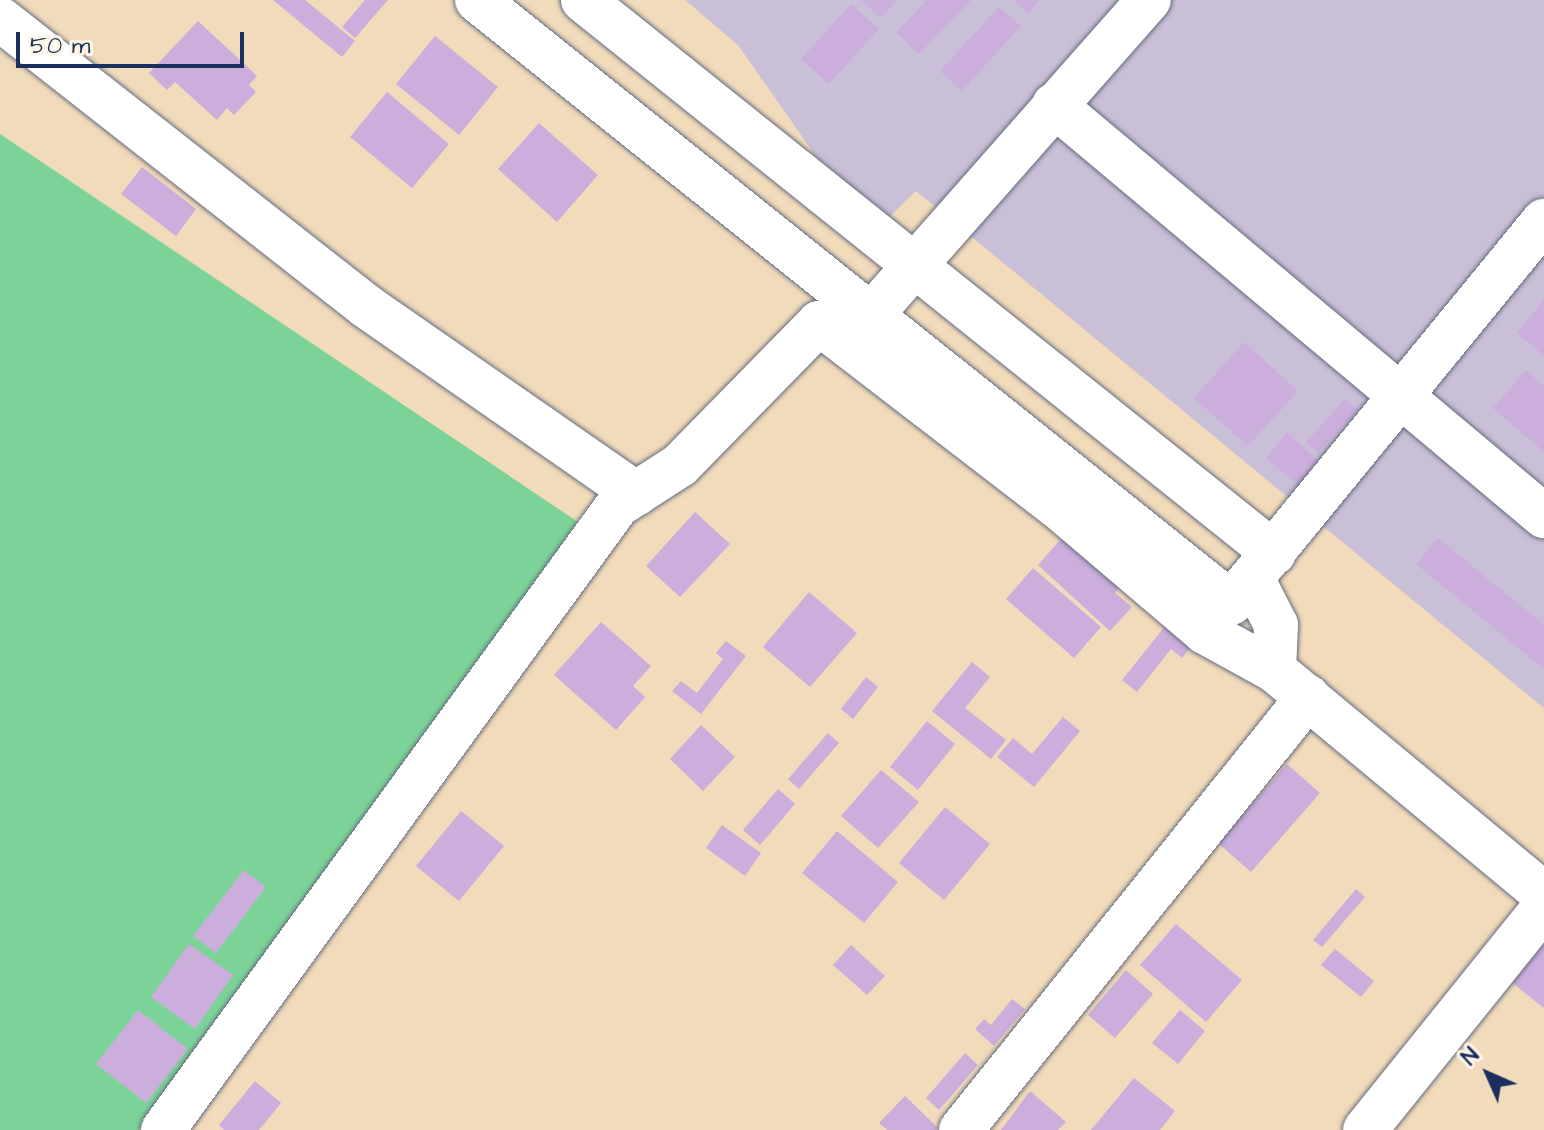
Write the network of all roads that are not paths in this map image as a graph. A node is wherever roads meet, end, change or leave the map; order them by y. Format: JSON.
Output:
{"nodes":[{"id":1,"x":477,"y":0,"type":"edge"},
{"id":2,"x":583,"y":0,"type":"edge"},
{"id":3,"x":1149,"y":0,"type":"edge"},
{"id":4,"x":0,"y":19,"type":"edge"},
{"id":5,"x":1054,"y":105,"type":"junction"},
{"id":6,"x":1544,"y":221,"type":"edge"},
{"id":7,"x":913,"y":264,"type":"junction"},
{"id":8,"x":871,"y":315,"type":"junction"},
{"id":9,"x":1397,"y":395,"type":"junction"},
{"id":10,"x":636,"y":494,"type":"junction"},
{"id":11,"x":1544,"y":516,"type":"edge"},
{"id":12,"x":1263,"y":565,"type":"junction"},
{"id":13,"x":1274,"y":670,"type":"junction"},
{"id":14,"x":1308,"y":697,"type":"junction"},
{"id":15,"x":1544,"y":894,"type":"edge"},
{"id":16,"x":1544,"y":907,"type":"edge"},
{"id":17,"x":163,"y":1130,"type":"edge"},
{"id":18,"x":961,"y":1130,"type":"edge"},
{"id":19,"x":1365,"y":1130,"type":"edge"}],
"edges":[{"from":1,"to":8,"type":"street"},
{"from":2,"to":7,"type":"street"},
{"from":3,"to":5,"type":"street"},
{"from":4,"to":10,"type":"street"},
{"from":5,"to":7,"type":"street"},
{"from":5,"to":9,"type":"street"},
{"from":6,"to":9,"type":"street"},
{"from":7,"to":8,"type":"street"},
{"from":7,"to":12,"type":"street"},
{"from":8,"to":12,"type":"street"},
{"from":9,"to":11,"type":"street"},
{"from":9,"to":12,"type":"street"},
{"from":10,"to":13,"type":"street"},
{"from":10,"to":17,"type":"street"},
{"from":12,"to":13,"type":"street"},
{"from":13,"to":14,"type":"street"},
{"from":14,"to":15,"type":"street"},
{"from":14,"to":18,"type":"street"},
{"from":16,"to":19,"type":"street"}]}
